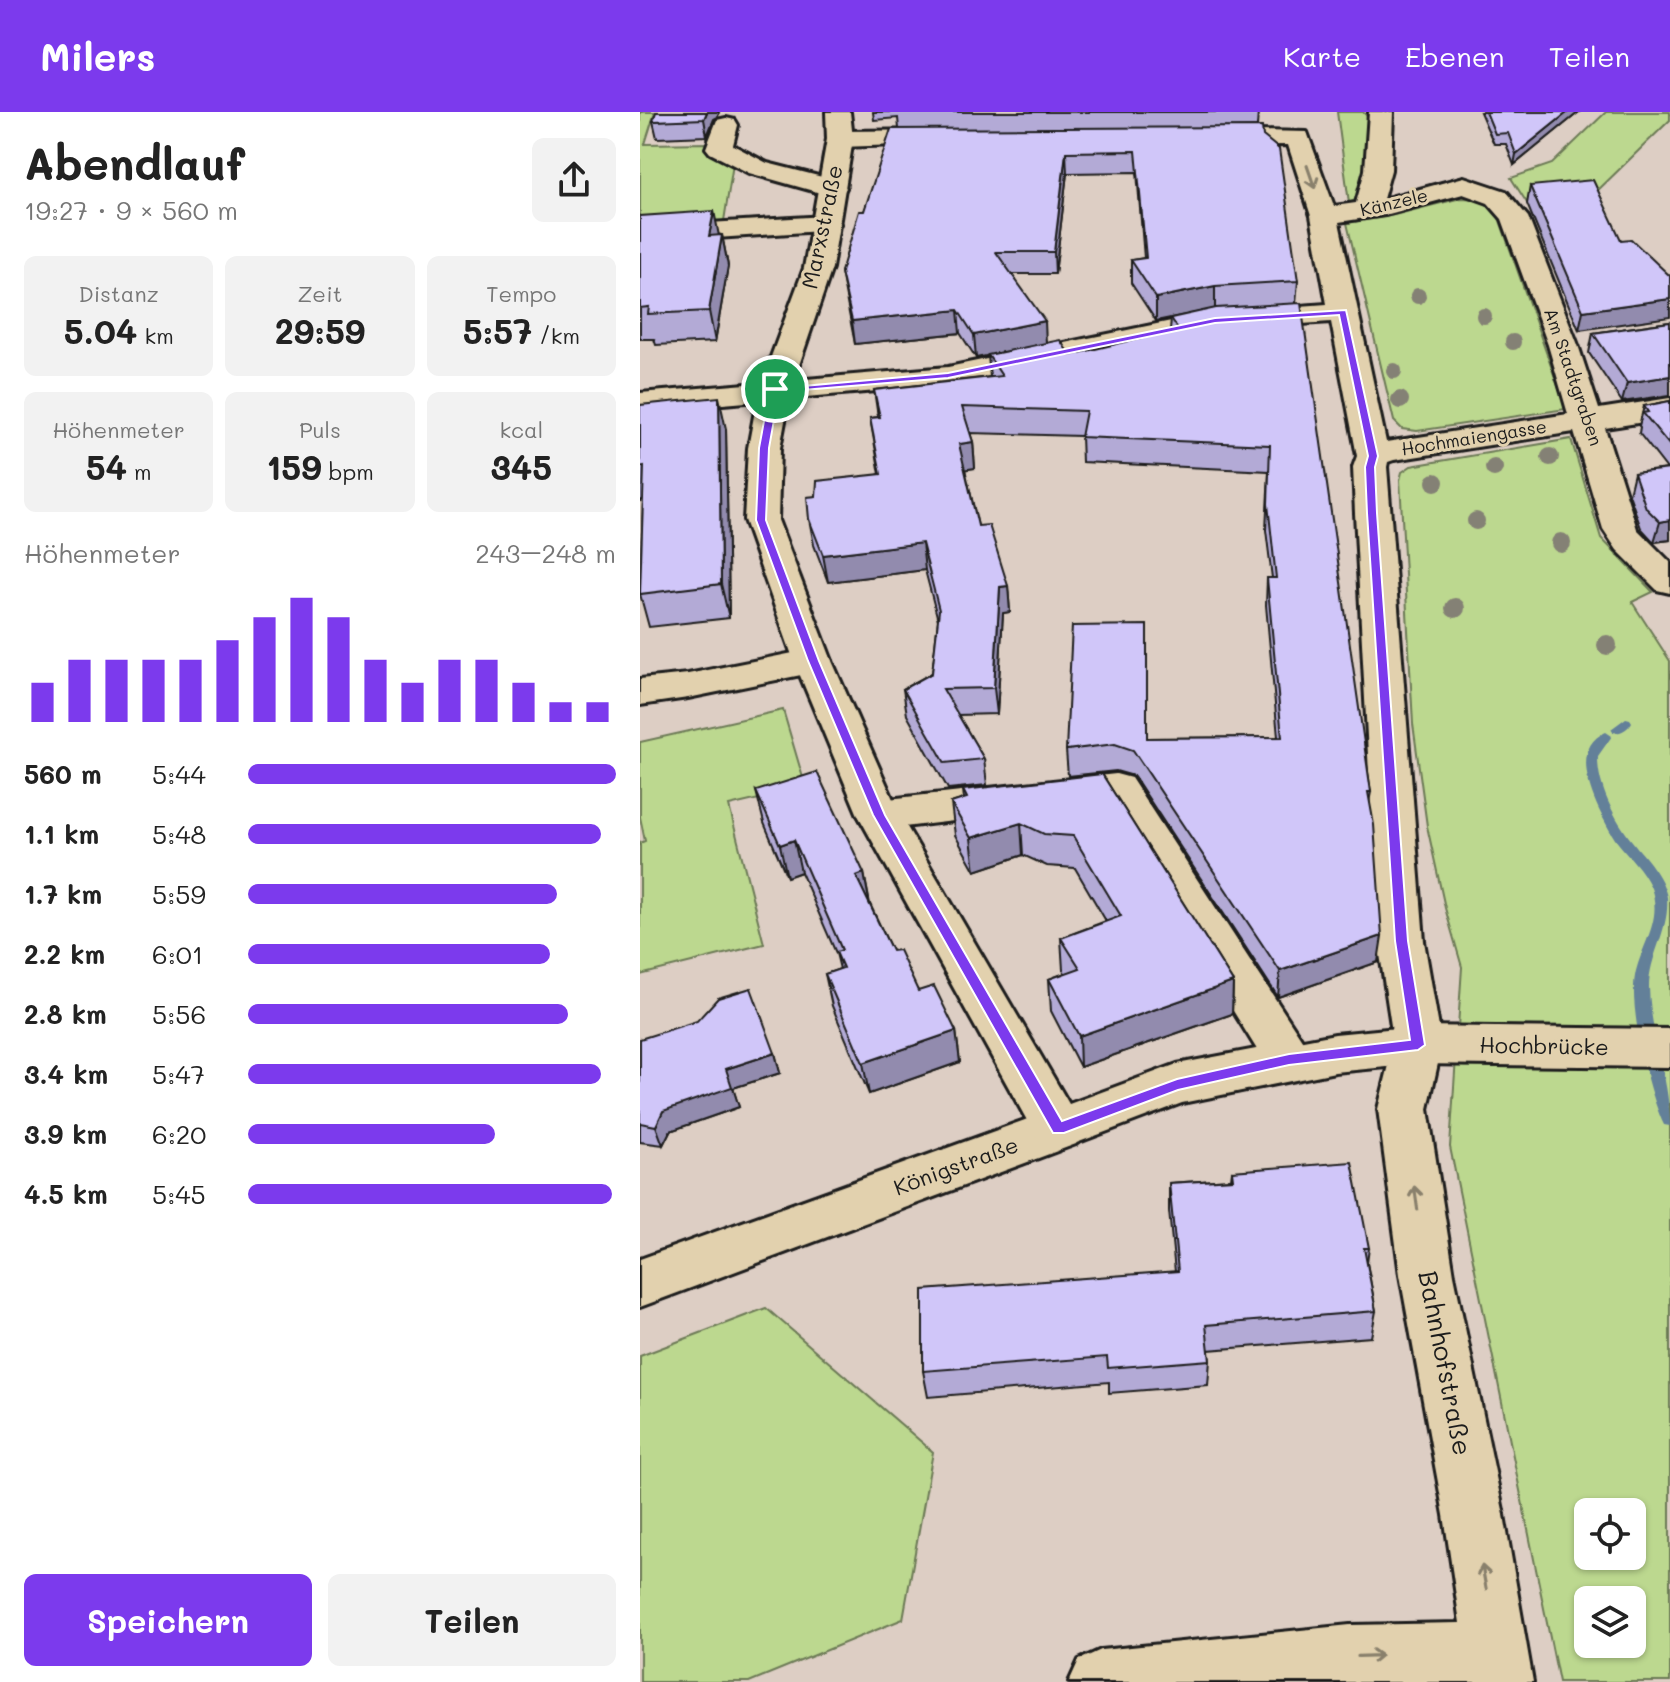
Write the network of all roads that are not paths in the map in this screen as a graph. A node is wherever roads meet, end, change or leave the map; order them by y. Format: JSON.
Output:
{"nodes":[{"id":1,"x":1258,"y":112,"type":"edge"},
{"id":2,"x":1381,"y":112,"type":"edge"},
{"id":3,"x":726,"y":125,"type":"dead end"},
{"id":4,"x":839,"y":125,"type":"edge"},
{"id":5,"x":1263,"y":137,"type":"junction"},
{"id":6,"x":966,"y":138,"type":"edge"},
{"id":7,"x":1185,"y":138,"type":"edge"},
{"id":8,"x":1464,"y":185,"type":"joint"},
{"id":9,"x":833,"y":188,"type":"junction"},
{"id":10,"x":1367,"y":210,"type":"junction"},
{"id":11,"x":1324,"y":216,"type":"junction"},
{"id":12,"x":826,"y":224,"type":"junction"},
{"id":13,"x":640,"y":235,"type":"edge"},
{"id":14,"x":1343,"y":312,"type":"junction"},
{"id":15,"x":775,"y":389,"type":"junction"},
{"id":16,"x":640,"y":402,"type":"edge"},
{"id":17,"x":1670,"y":408,"type":"edge"},
{"id":18,"x":1589,"y":419,"type":"junction"},
{"id":19,"x":1373,"y":456,"type":"junction"},
{"id":20,"x":1657,"y":554,"type":"edge"},
{"id":21,"x":1670,"y":582,"type":"edge"},
{"id":22,"x":813,"y":661,"type":"junction"},
{"id":23,"x":640,"y":692,"type":"edge"},
{"id":24,"x":879,"y":815,"type":"junction"},
{"id":25,"x":1418,"y":1045,"type":"junction"},
{"id":26,"x":1670,"y":1048,"type":"edge"},
{"id":27,"x":1289,"y":1060,"type":"junction"},
{"id":28,"x":1058,"y":1129,"type":"junction"},
{"id":29,"x":640,"y":1283,"type":"edge"},
{"id":30,"x":1500,"y":1668,"type":"edge"},
{"id":31,"x":1101,"y":1682,"type":"edge"}],
"edges":[{"from":1,"to":5,"type":"street"},
{"from":2,"to":10,"type":"street"},
{"from":3,"to":9,"type":"street"},
{"from":4,"to":6,"type":"street"},
{"from":4,"to":9,"type":"street","name":"Marxstraße"},
{"from":5,"to":7,"type":"street"},
{"from":5,"to":11,"type":"street","one_way":true},
{"from":8,"to":10,"type":"street","name":"Känzele"},
{"from":8,"to":18,"type":"street","name":"Am Stadtgraben"},
{"from":9,"to":12,"type":"street","name":"Marxstraße"},
{"from":10,"to":11,"type":"street","name":"Känzele"},
{"from":11,"to":14,"type":"street"},
{"from":12,"to":13,"type":"street"},
{"from":12,"to":15,"type":"street","name":"Marxstraße"},
{"from":14,"to":15,"type":"street"},
{"from":14,"to":19,"type":"street"},
{"from":15,"to":16,"type":"street"},
{"from":15,"to":22,"type":"street","name":"Marxstraße"},
{"from":17,"to":18,"type":"street","name":"Hochmaiengasse"},
{"from":18,"to":19,"type":"street","name":"Hochmaiengasse"},
{"from":18,"to":20,"type":"street","name":"Am Stadtgraben"},
{"from":19,"to":25,"type":"street"},
{"from":20,"to":21,"type":"street","name":"Am Stadtgraben"},
{"from":22,"to":23,"type":"street"},
{"from":22,"to":24,"type":"street","name":"Marxstraße"},
{"from":24,"to":27,"type":"street"},
{"from":24,"to":28,"type":"street","name":"Marxstraße"},
{"from":25,"to":26,"type":"street","name":"Hochbrücke"},
{"from":25,"to":27,"type":"street","name":"Königstraße"},
{"from":30,"to":25,"type":"street","name":"Bahnhofstraße","one_way":true},
{"from":27,"to":28,"type":"street","name":"Königstraße"},
{"from":28,"to":29,"type":"street","name":"Königstraße"},
{"from":31,"to":30,"type":"street","one_way":true}]}
